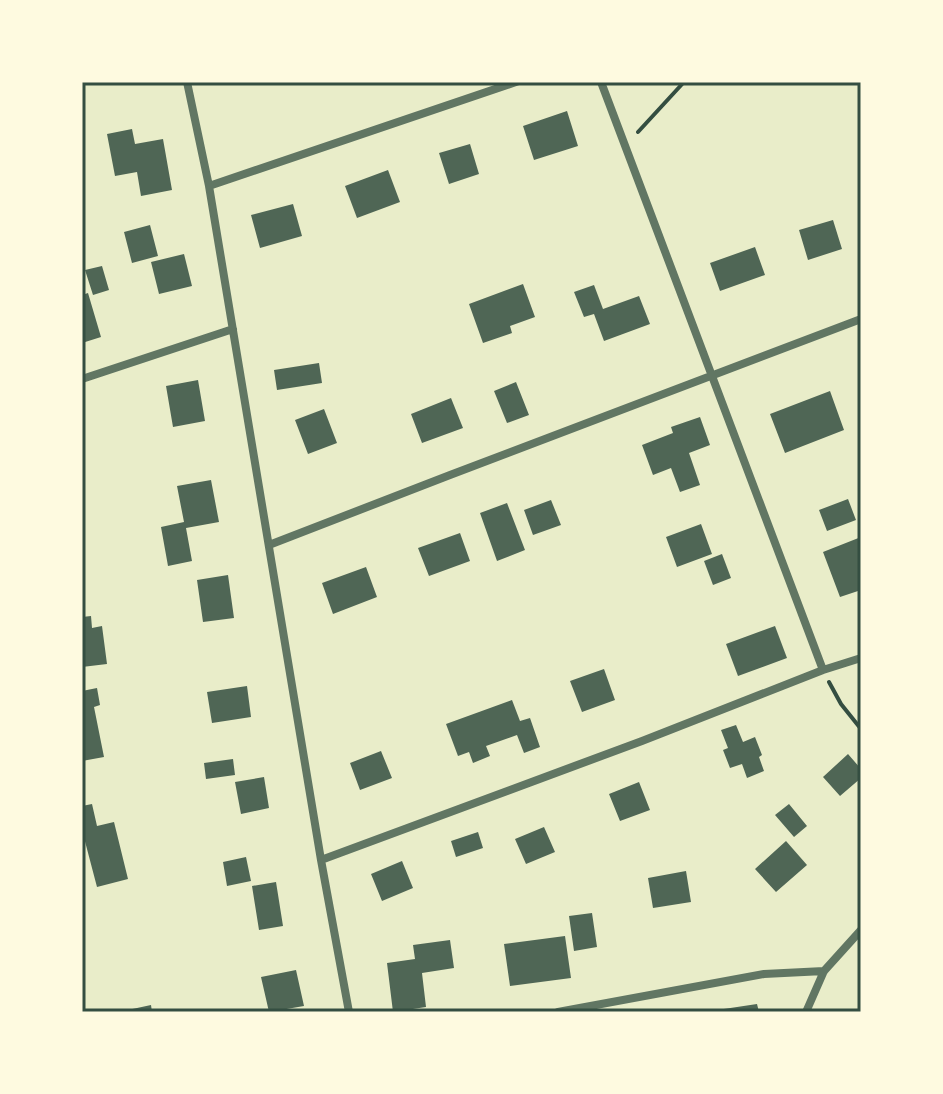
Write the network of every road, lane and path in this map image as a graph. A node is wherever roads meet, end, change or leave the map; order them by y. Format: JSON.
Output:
{"nodes":[{"id":1,"x":187,"y":82,"type":"edge"},
{"id":2,"x":516,"y":82,"type":"edge"},
{"id":3,"x":601,"y":82,"type":"edge"},
{"id":4,"x":684,"y":82,"type":"edge"},
{"id":5,"x":625,"y":145,"type":"junction"},
{"id":6,"x":209,"y":186,"type":"junction"},
{"id":7,"x":861,"y":319,"type":"edge"},
{"id":8,"x":233,"y":329,"type":"junction"},
{"id":9,"x":711,"y":376,"type":"junction"},
{"id":10,"x":82,"y":379,"type":"edge"},
{"id":11,"x":269,"y":545,"type":"junction"},
{"id":12,"x":861,"y":658,"type":"edge"},
{"id":13,"x":823,"y":670,"type":"junction"},
{"id":14,"x":861,"y":729,"type":"edge"},
{"id":15,"x":321,"y":860,"type":"junction"},
{"id":16,"x":861,"y":930,"type":"edge"},
{"id":17,"x":824,"y":971,"type":"junction"},
{"id":18,"x":349,"y":1012,"type":"edge"},
{"id":19,"x":558,"y":1012,"type":"edge"},
{"id":20,"x":806,"y":1012,"type":"edge"}],
"edges":[{"from":1,"to":6,"type":"street"},
{"from":2,"to":6,"type":"street"},
{"from":3,"to":5,"type":"street"},
{"from":4,"to":5,"type":"path"},
{"from":5,"to":9,"type":"street"},
{"from":6,"to":8,"type":"street"},
{"from":7,"to":9,"type":"street"},
{"from":8,"to":10,"type":"street"},
{"from":8,"to":11,"type":"street"},
{"from":9,"to":11,"type":"street"},
{"from":9,"to":13,"type":"street"},
{"from":11,"to":15,"type":"street"},
{"from":12,"to":13,"type":"street"},
{"from":13,"to":14,"type":"path"},
{"from":13,"to":15,"type":"street"},
{"from":15,"to":18,"type":"street"},
{"from":16,"to":17,"type":"street"},
{"from":17,"to":19,"type":"street"},
{"from":17,"to":20,"type":"street"}]}
